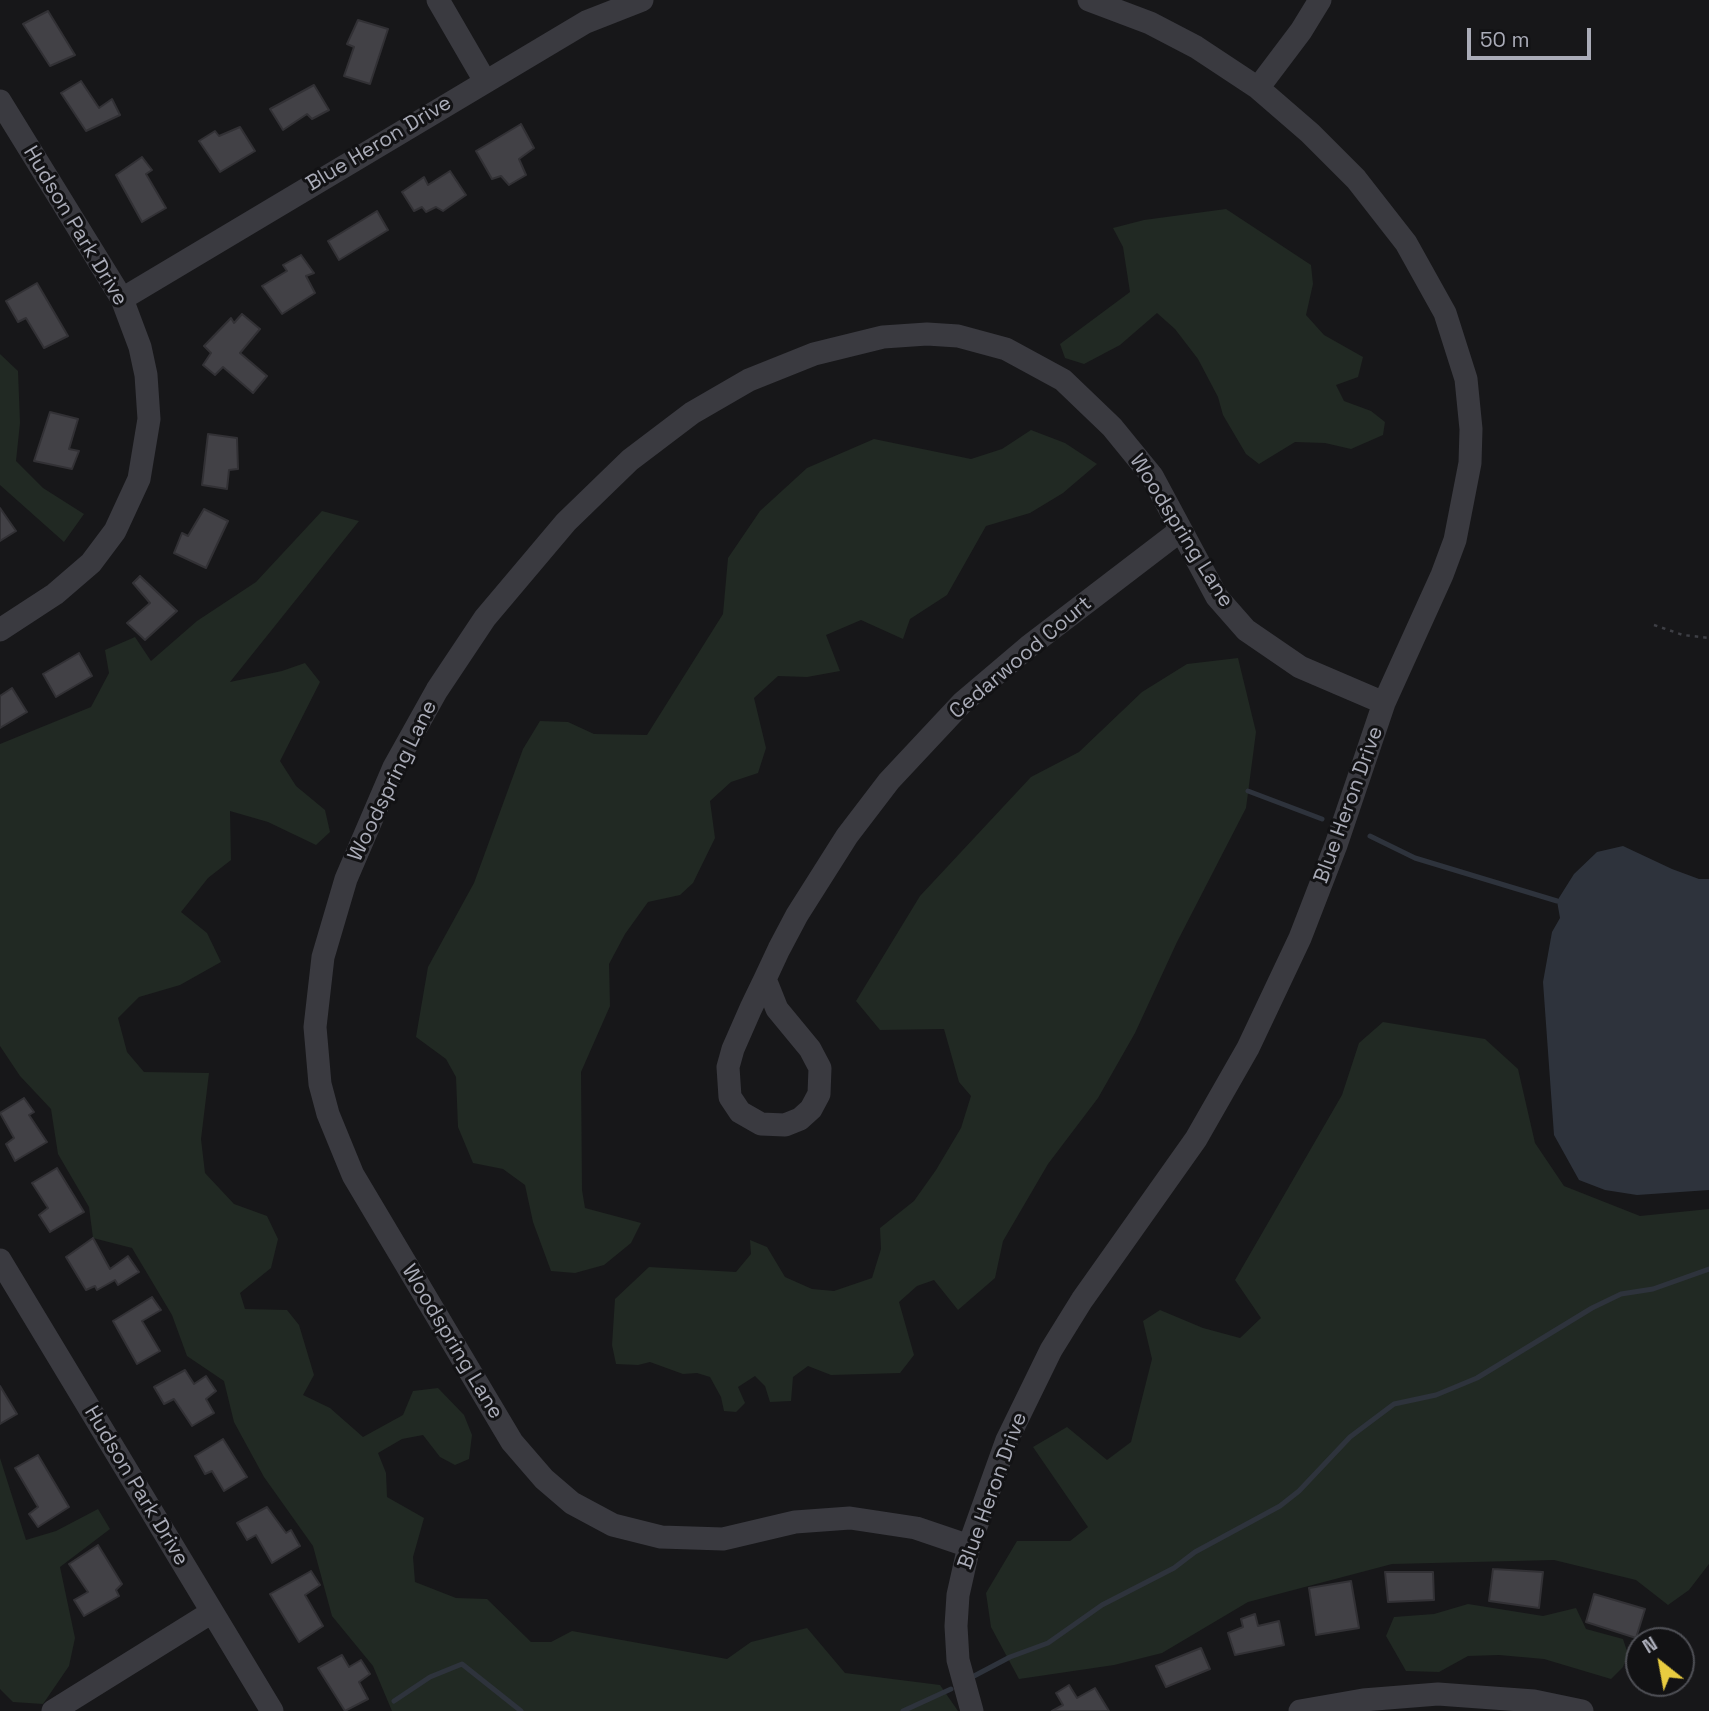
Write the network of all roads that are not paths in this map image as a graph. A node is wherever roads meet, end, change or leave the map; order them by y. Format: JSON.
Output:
{"nodes":[{"id":1,"x":438,"y":0,"type":"edge"},
{"id":2,"x":642,"y":0,"type":"edge"},
{"id":3,"x":1089,"y":0,"type":"edge"},
{"id":4,"x":1320,"y":0,"type":"edge"},
{"id":5,"x":485,"y":81,"type":"junction"},
{"id":6,"x":1258,"y":88,"type":"junction"},
{"id":7,"x":0,"y":101,"type":"edge"},
{"id":8,"x":122,"y":299,"type":"junction"},
{"id":9,"x":1181,"y":530,"type":"junction"},
{"id":10,"x":0,"y":630,"type":"edge"},
{"id":11,"x":1384,"y":704,"type":"junction"},
{"id":12,"x":765,"y":979,"type":"junction"},
{"id":13,"x":0,"y":1260,"type":"edge"},
{"id":14,"x":969,"y":1546,"type":"junction"},
{"id":15,"x":212,"y":1612,"type":"junction"},
{"id":16,"x":52,"y":1711,"type":"edge"},
{"id":17,"x":272,"y":1711,"type":"edge"},
{"id":18,"x":972,"y":1711,"type":"edge"},
{"id":19,"x":1300,"y":1711,"type":"edge"},
{"id":20,"x":1582,"y":1711,"type":"edge"}],
"edges":[{"from":1,"to":5,"type":"street"},
{"from":2,"to":5,"type":"street","name":"Blue Heron Drive"},
{"from":3,"to":6,"type":"street","name":"Blue Heron Drive"},
{"from":4,"to":6,"type":"street"},
{"from":5,"to":8,"type":"street","name":"Blue Heron Drive"},
{"from":6,"to":11,"type":"street","name":"Blue Heron Drive"},
{"from":7,"to":8,"type":"street","name":"Hudson Park Drive"},
{"from":8,"to":10,"type":"street","name":"Hudson Park Drive"},
{"from":9,"to":11,"type":"street","name":"Woodspring Lane"},
{"from":9,"to":12,"type":"street","name":"Cedarwood Court"},
{"from":9,"to":14,"type":"street","name":"Woodspring Lane"},
{"from":11,"to":14,"type":"street","name":"Blue Heron Drive"},
{"from":12,"to":12,"type":"street","name":"Cedarwood Court"},
{"from":13,"to":15,"type":"street","name":"Hudson Park Drive"},
{"from":14,"to":18,"type":"street","name":"Blue Heron Drive"},
{"from":15,"to":16,"type":"street"},
{"from":15,"to":17,"type":"street","name":"Hudson Park Drive"},
{"from":19,"to":20,"type":"street"}]}
